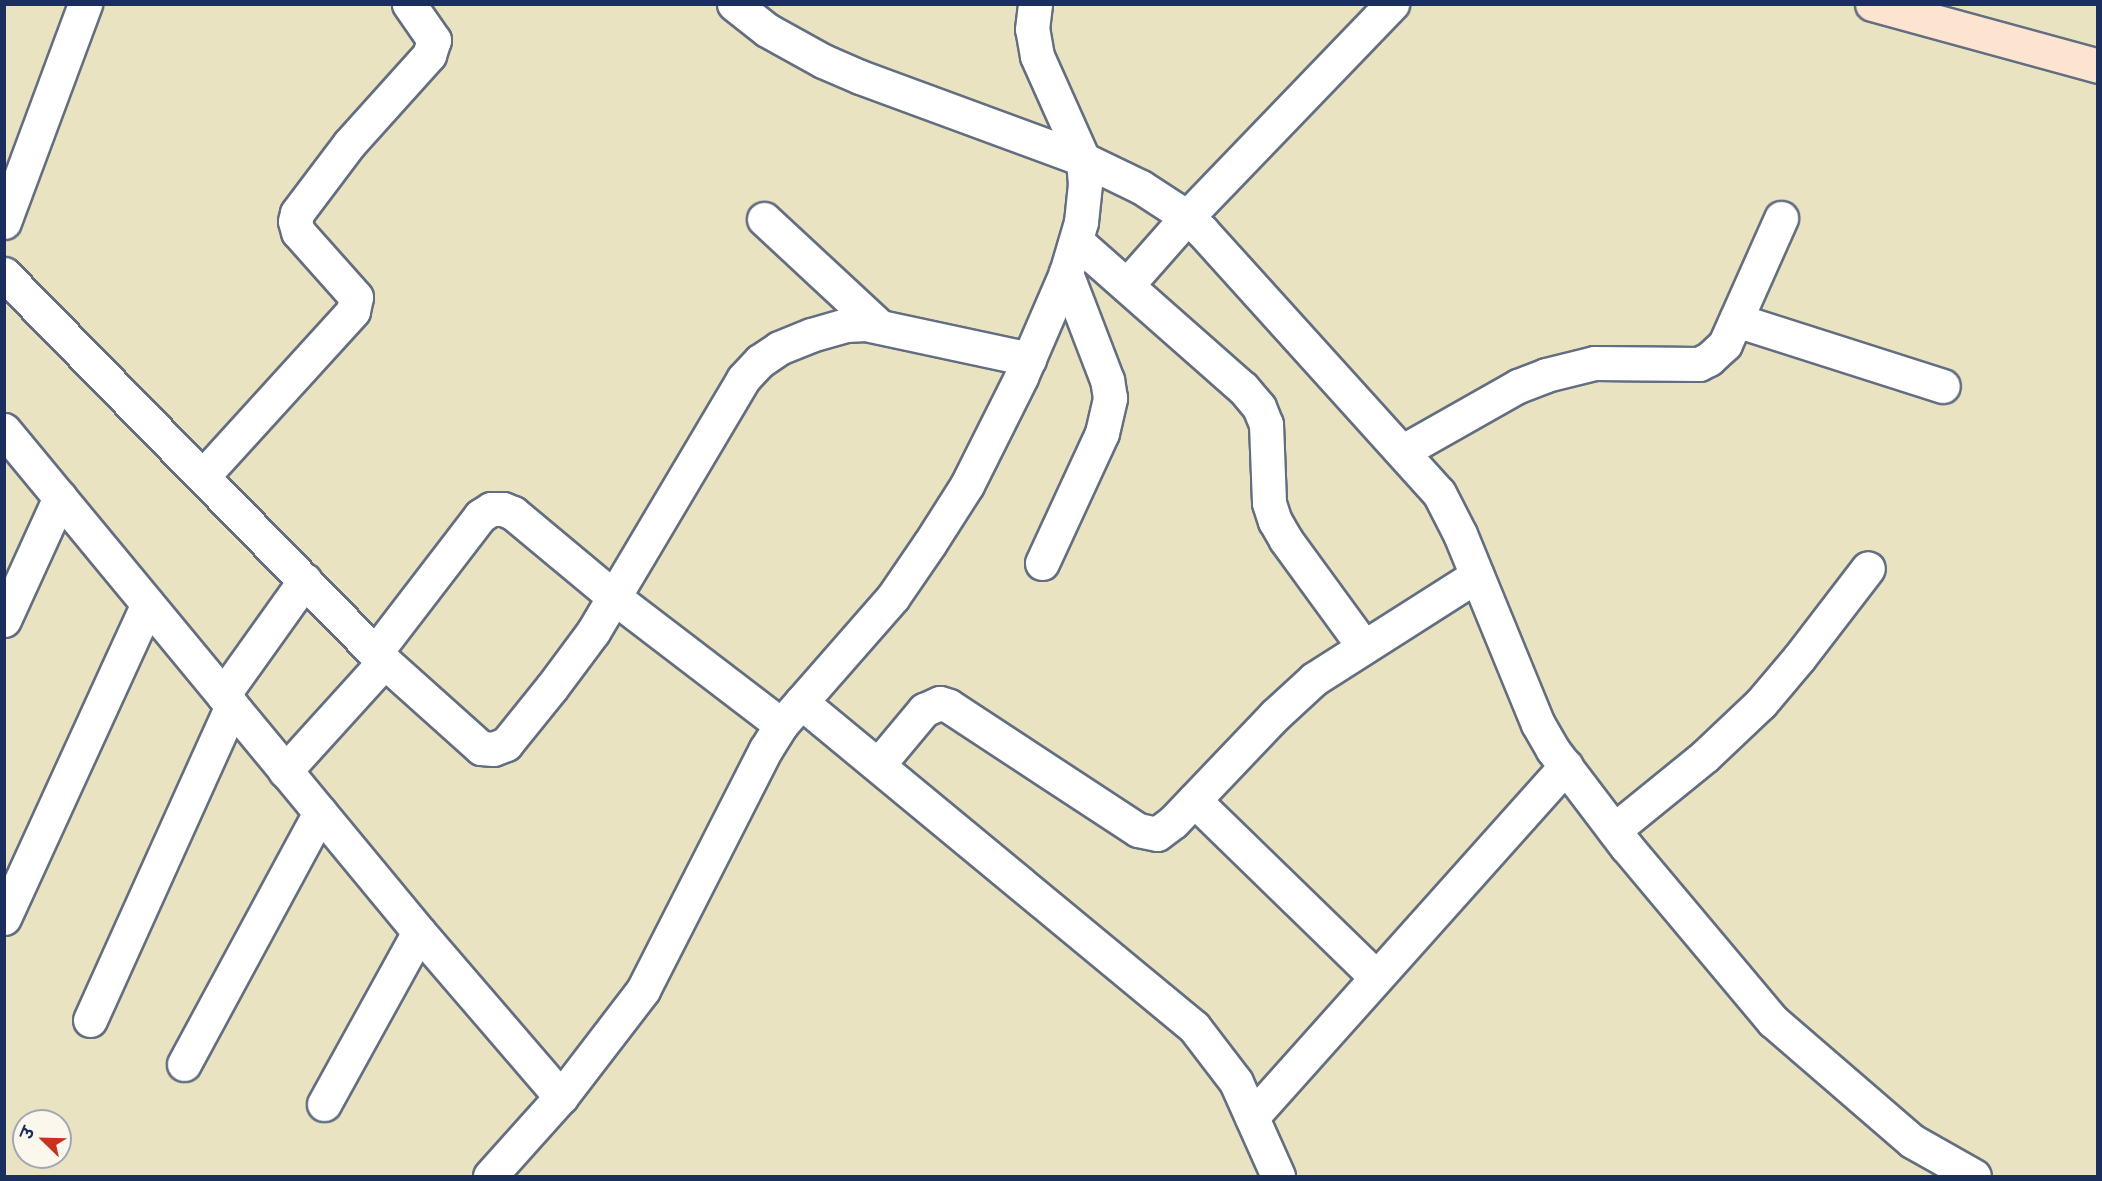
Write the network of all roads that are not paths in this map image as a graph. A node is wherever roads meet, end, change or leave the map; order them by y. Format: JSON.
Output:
{"nodes":[{"id":1,"x":85,"y":4,"type":"edge"},
{"id":2,"x":409,"y":4,"type":"edge"},
{"id":3,"x":734,"y":4,"type":"edge"},
{"id":4,"x":1035,"y":4,"type":"edge"},
{"id":5,"x":1392,"y":4,"type":"edge"},
{"id":6,"x":1872,"y":4,"type":"edge"},
{"id":7,"x":2097,"y":66,"type":"edge"},
{"id":8,"x":1083,"y":159,"type":"junction"},
{"id":9,"x":1187,"y":217,"type":"junction"},
{"id":10,"x":1781,"y":218,"type":"dead end"},
{"id":11,"x":764,"y":219,"type":"dead end"},
{"id":12,"x":4,"y":222,"type":"edge"},
{"id":13,"x":1076,"y":241,"type":"junction"},
{"id":14,"x":1066,"y":273,"type":"junction"},
{"id":15,"x":4,"y":274,"type":"edge"},
{"id":16,"x":1127,"y":285,"type":"junction"},
{"id":17,"x":1736,"y":320,"type":"junction"},
{"id":18,"x":879,"y":326,"type":"junction"},
{"id":19,"x":1029,"y":359,"type":"junction"},
{"id":20,"x":1943,"y":386,"type":"dead end"},
{"id":21,"x":4,"y":430,"type":"edge"},
{"id":22,"x":1403,"y":451,"type":"junction"},
{"id":23,"x":203,"y":476,"type":"junction"},
{"id":24,"x":60,"y":497,"type":"junction"},
{"id":25,"x":1042,"y":563,"type":"dead end"},
{"id":26,"x":1868,"y":568,"type":"dead end"},
{"id":27,"x":1477,"y":575,"type":"junction"},
{"id":28,"x":305,"y":580,"type":"junction"},
{"id":29,"x":615,"y":598,"type":"junction"},
{"id":30,"x":148,"y":604,"type":"junction"},
{"id":31,"x":4,"y":620,"type":"edge"},
{"id":32,"x":1364,"y":647,"type":"junction"},
{"id":33,"x":380,"y":657,"type":"junction"},
{"id":34,"x":227,"y":700,"type":"junction"},
{"id":35,"x":791,"y":713,"type":"junction"},
{"id":36,"x":878,"y":765,"type":"junction"},
{"id":37,"x":1566,"y":766,"type":"junction"},
{"id":38,"x":285,"y":771,"type":"junction"},
{"id":39,"x":1194,"y":800,"type":"junction"},
{"id":40,"x":320,"y":812,"type":"junction"},
{"id":41,"x":1614,"y":830,"type":"junction"},
{"id":42,"x":4,"y":918,"type":"edge"},
{"id":43,"x":419,"y":932,"type":"junction"},
{"id":44,"x":1376,"y":977,"type":"junction"},
{"id":45,"x":90,"y":1020,"type":"dead end"},
{"id":46,"x":184,"y":1064,"type":"dead end"},
{"id":47,"x":561,"y":1097,"type":"junction"},
{"id":48,"x":324,"y":1104,"type":"dead end"},
{"id":49,"x":1252,"y":1117,"type":"junction"},
{"id":50,"x":490,"y":1176,"type":"edge"},
{"id":51,"x":1278,"y":1176,"type":"edge"},
{"id":52,"x":1974,"y":1176,"type":"edge"}],
"edges":[{"from":1,"to":12,"type":"street"},
{"from":2,"to":23,"type":"street"},
{"from":3,"to":8,"type":"street"},
{"from":4,"to":8,"type":"street"},
{"from":5,"to":9,"type":"street"},
{"from":6,"to":7,"type":"street"},
{"from":8,"to":9,"type":"street"},
{"from":8,"to":13,"type":"street"},
{"from":9,"to":16,"type":"street"},
{"from":9,"to":22,"type":"street"},
{"from":10,"to":17,"type":"street"},
{"from":11,"to":18,"type":"street"},
{"from":13,"to":14,"type":"street"},
{"from":13,"to":16,"type":"street"},
{"from":14,"to":19,"type":"street"},
{"from":14,"to":25,"type":"street"},
{"from":15,"to":23,"type":"street"},
{"from":16,"to":32,"type":"street"},
{"from":17,"to":20,"type":"street"},
{"from":17,"to":22,"type":"street"},
{"from":18,"to":19,"type":"street"},
{"from":18,"to":29,"type":"street"},
{"from":19,"to":35,"type":"street"},
{"from":21,"to":24,"type":"street"},
{"from":22,"to":27,"type":"street"},
{"from":23,"to":28,"type":"street"},
{"from":24,"to":30,"type":"street"},
{"from":24,"to":31,"type":"street"},
{"from":26,"to":41,"type":"street"},
{"from":27,"to":32,"type":"street"},
{"from":27,"to":37,"type":"street"},
{"from":28,"to":33,"type":"street"},
{"from":28,"to":34,"type":"street"},
{"from":29,"to":33,"type":"street"},
{"from":29,"to":33,"type":"street"},
{"from":29,"to":35,"type":"street"},
{"from":30,"to":34,"type":"street"},
{"from":30,"to":42,"type":"street"},
{"from":32,"to":39,"type":"street"},
{"from":33,"to":38,"type":"street"},
{"from":34,"to":38,"type":"street"},
{"from":34,"to":45,"type":"street"},
{"from":35,"to":36,"type":"street"},
{"from":35,"to":47,"type":"street"},
{"from":36,"to":39,"type":"street"},
{"from":36,"to":49,"type":"street"},
{"from":37,"to":41,"type":"street"},
{"from":37,"to":44,"type":"street"},
{"from":38,"to":40,"type":"street"},
{"from":39,"to":44,"type":"street"},
{"from":40,"to":43,"type":"street"},
{"from":40,"to":46,"type":"street"},
{"from":41,"to":52,"type":"street"},
{"from":43,"to":47,"type":"street"},
{"from":43,"to":48,"type":"street"},
{"from":44,"to":49,"type":"street"},
{"from":47,"to":50,"type":"street"},
{"from":49,"to":51,"type":"street"}]}
